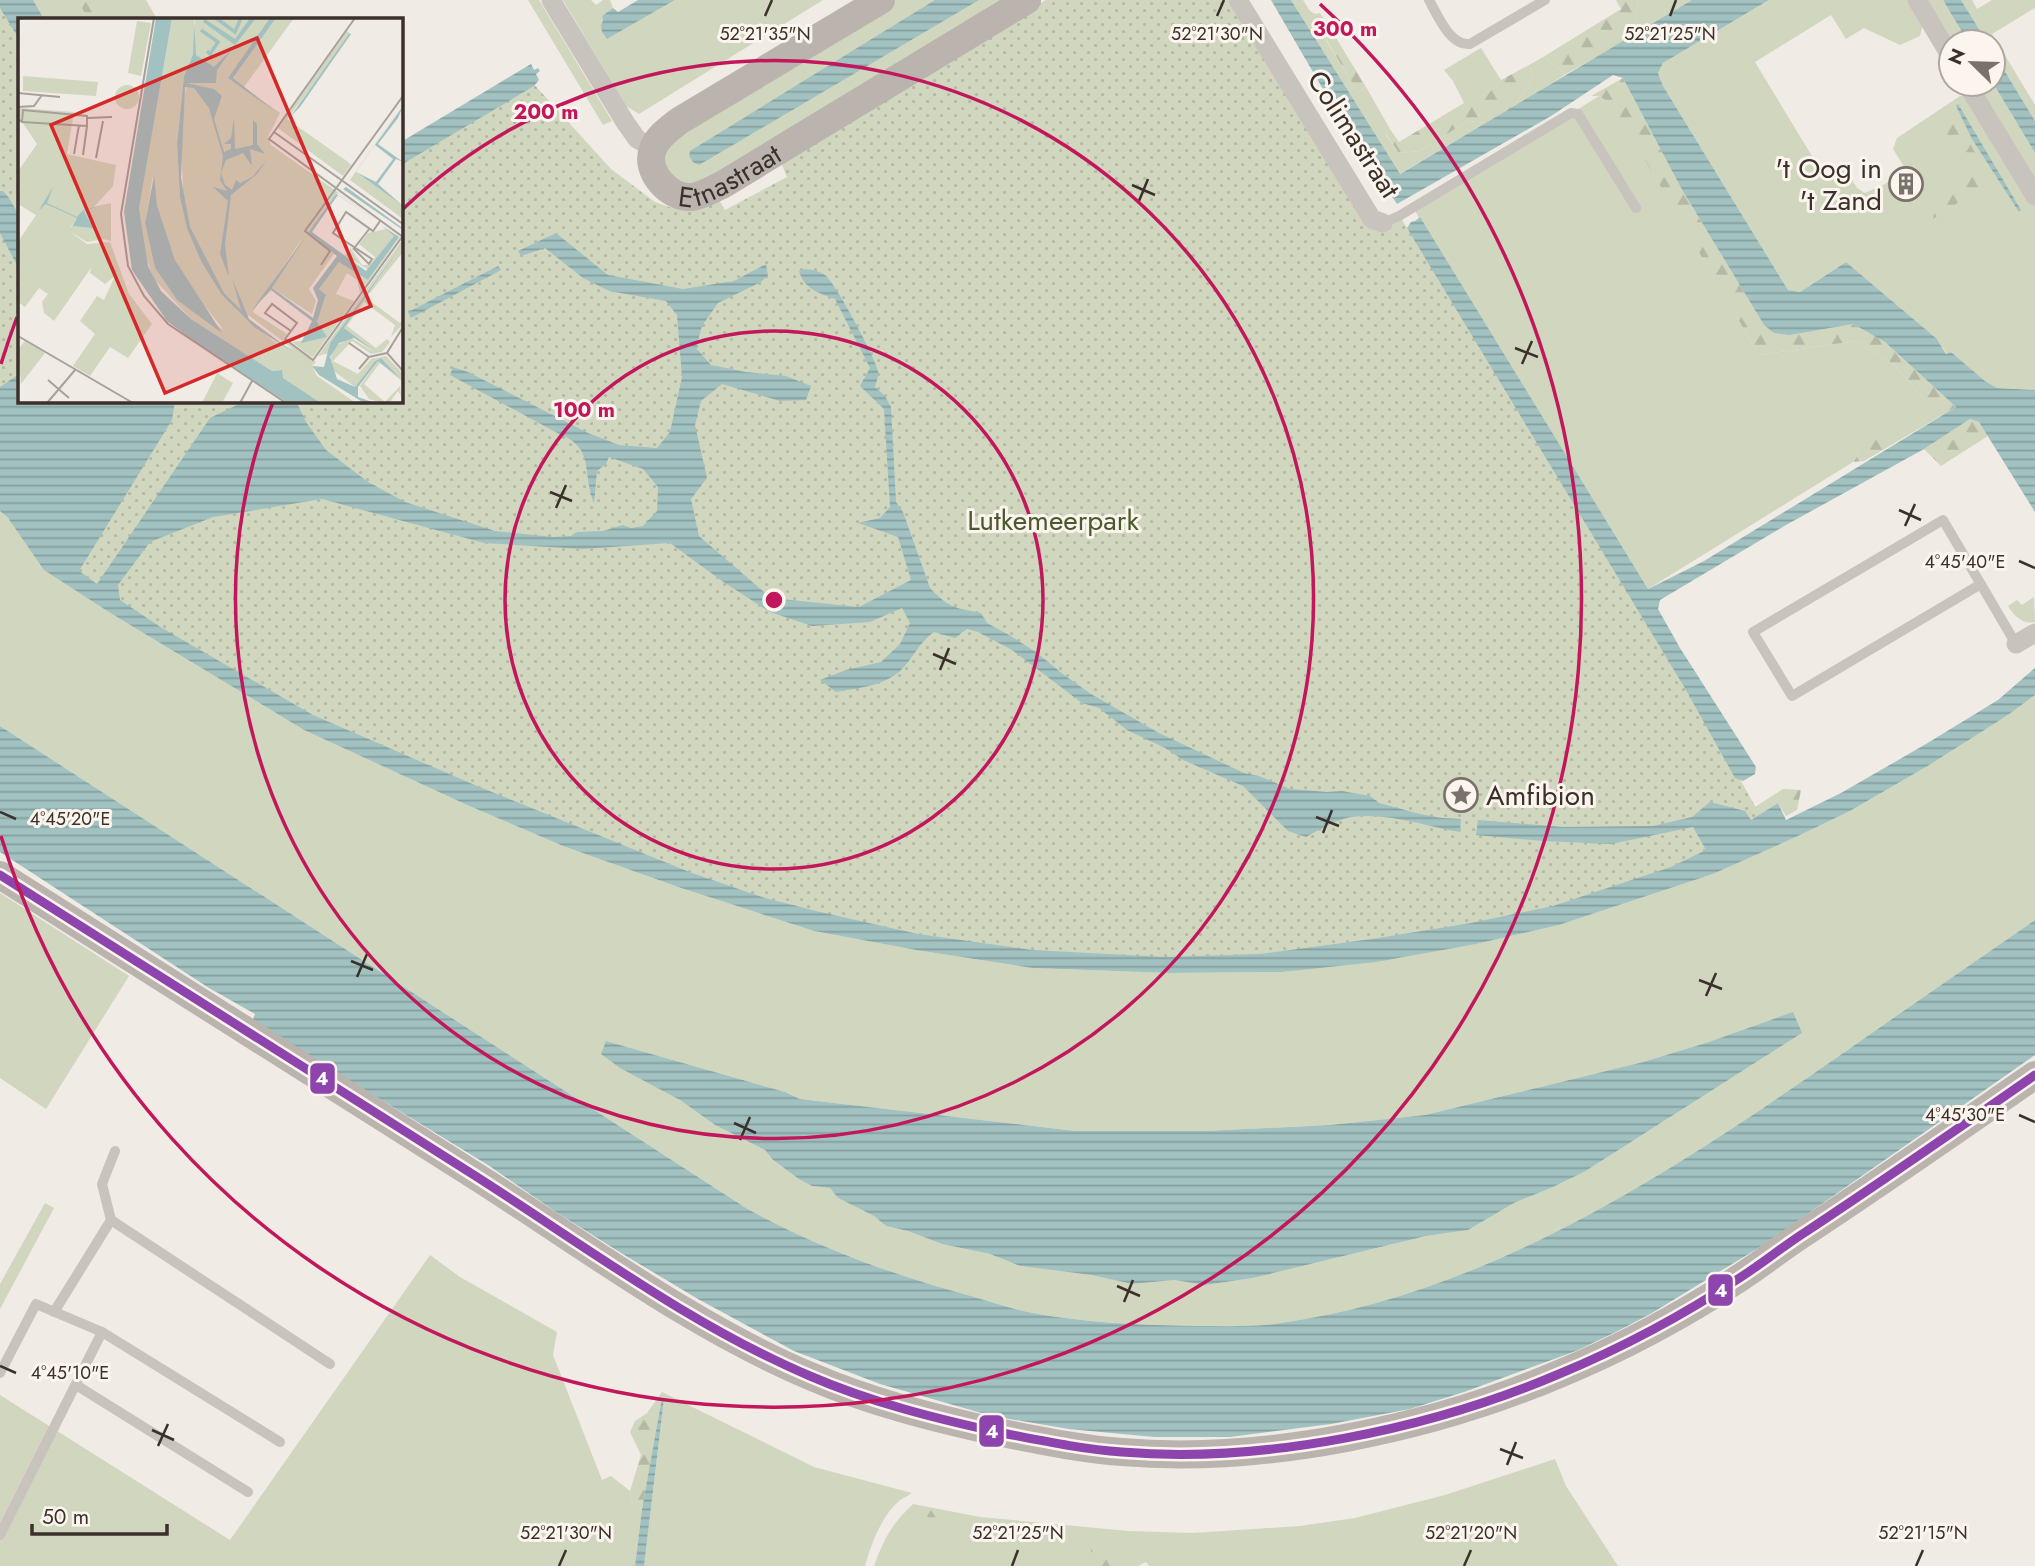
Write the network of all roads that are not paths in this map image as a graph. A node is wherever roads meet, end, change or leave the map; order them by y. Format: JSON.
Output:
{"nodes":[{"id":1,"x":551,"y":0,"type":"edge"},
{"id":2,"x":881,"y":0,"type":"edge"},
{"id":3,"x":1027,"y":0,"type":"edge"},
{"id":4,"x":1238,"y":0,"type":"edge"},
{"id":5,"x":1429,"y":0,"type":"edge"},
{"id":6,"x":1545,"y":0,"type":"edge"},
{"id":7,"x":1917,"y":0,"type":"edge"},
{"id":8,"x":1937,"y":34,"type":"edge"},
{"id":9,"x":1976,"y":98,"type":"edge"},
{"id":10,"x":653,"y":148,"type":"junction"},
{"id":11,"x":2035,"y":196,"type":"edge"},
{"id":12,"x":1636,"y":208,"type":"dead end"},
{"id":13,"x":1383,"y":223,"type":"joint"},
{"id":14,"x":1981,"y":584,"type":"junction"},
{"id":15,"x":2035,"y":633,"type":"edge"},
{"id":16,"x":2016,"y":644,"type":"joint"},
{"id":17,"x":0,"y":875,"type":"edge"},
{"id":18,"x":2035,"y":1075,"type":"edge"},
{"id":19,"x":115,"y":1151,"type":"dead end"},
{"id":20,"x":111,"y":1220,"type":"junction"},
{"id":21,"x":54,"y":1312,"type":"junction"},
{"id":22,"x":102,"y":1332,"type":"junction"},
{"id":23,"x":330,"y":1364,"type":"dead end"},
{"id":24,"x":0,"y":1373,"type":"edge"},
{"id":25,"x":76,"y":1385,"type":"junction"},
{"id":26,"x":280,"y":1442,"type":"dead end"},
{"id":27,"x":248,"y":1492,"type":"dead end"},
{"id":28,"x":0,"y":1535,"type":"edge"}],
"edges":[{"from":1,"to":10,"type":"street"},
{"from":2,"to":10,"type":"street","name":"Etnastraat"},
{"from":3,"to":10,"type":"street","name":"Etnastraat"},
{"from":4,"to":13,"type":"street","name":"Colimastraat"},
{"from":5,"to":6,"type":"lane"},
{"from":7,"to":8,"type":"street"},
{"from":9,"to":11,"type":"street"},
{"from":12,"to":13,"type":"lane"},
{"from":14,"to":14,"type":"lane"},
{"from":14,"to":16,"type":"lane"},
{"from":15,"to":16,"type":"street"},
{"from":17,"to":18,"type":"street"},
{"from":19,"to":20,"type":"lane"},
{"from":20,"to":21,"type":"lane"},
{"from":20,"to":23,"type":"lane"},
{"from":21,"to":22,"type":"lane"},
{"from":21,"to":24,"type":"lane"},
{"from":22,"to":25,"type":"lane"},
{"from":22,"to":26,"type":"lane"},
{"from":25,"to":27,"type":"lane"},
{"from":25,"to":28,"type":"lane"}]}
